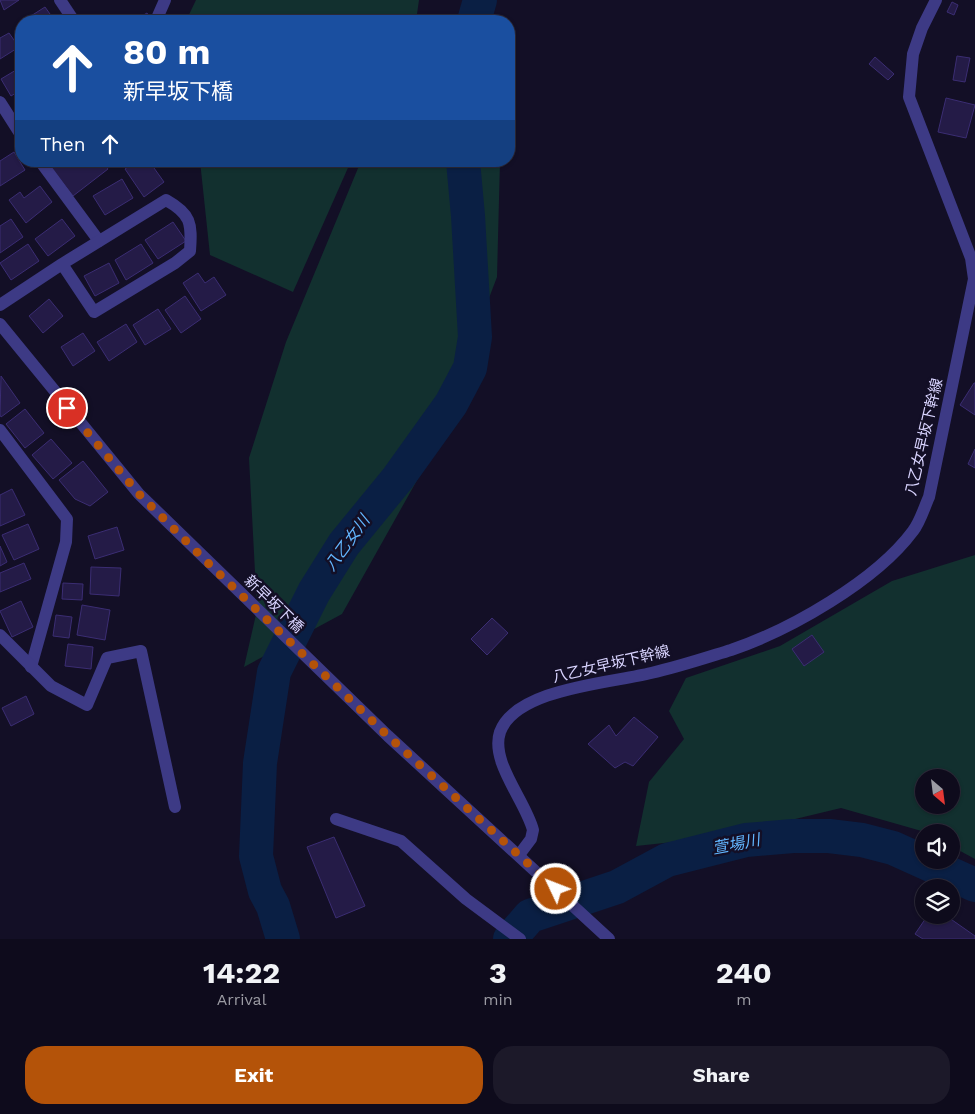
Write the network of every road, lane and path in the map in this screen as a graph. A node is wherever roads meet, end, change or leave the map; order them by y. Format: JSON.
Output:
{"nodes":[{"id":1,"x":60,"y":0,"type":"edge"},
{"id":2,"x":165,"y":0,"type":"edge"},
{"id":3,"x":936,"y":0,"type":"edge"},
{"id":4,"x":70,"y":15,"type":"edge"},
{"id":5,"x":158,"y":15,"type":"edge"},
{"id":6,"x":0,"y":102,"type":"edge"},
{"id":7,"x":15,"y":126,"type":"edge"},
{"id":8,"x":44,"y":167,"type":"edge"},
{"id":9,"x":99,"y":241,"type":"junction"},
{"id":10,"x":62,"y":264,"type":"junction"},
{"id":11,"x":0,"y":305,"type":"edge"},
{"id":12,"x":0,"y":324,"type":"edge"},
{"id":13,"x":0,"y":430,"type":"edge"},
{"id":14,"x":0,"y":634,"type":"edge"},
{"id":15,"x":31,"y":667,"type":"junction"},
{"id":16,"x":175,"y":807,"type":"dead end"},
{"id":17,"x":336,"y":819,"type":"dead end"},
{"id":18,"x":519,"y":855,"type":"junction"},
{"id":19,"x":520,"y":939,"type":"edge"},
{"id":20,"x":609,"y":939,"type":"edge"}],
"edges":[{"from":1,"to":4,"type":"street"},
{"from":2,"to":5,"type":"street"},
{"from":3,"to":18,"type":"street","name":"八乙女早坂下幹線"},
{"from":6,"to":7,"type":"street"},
{"from":8,"to":9,"type":"street"},
{"from":9,"to":10,"type":"street"},
{"from":9,"to":10,"type":"street"},
{"from":10,"to":11,"type":"street"},
{"from":12,"to":18,"type":"street","name":"新早坂下橋"},
{"from":13,"to":15,"type":"street"},
{"from":14,"to":15,"type":"street"},
{"from":15,"to":16,"type":"street"},
{"from":17,"to":19,"type":"street"},
{"from":18,"to":20,"type":"street","name":"新早坂下橋"}]}
